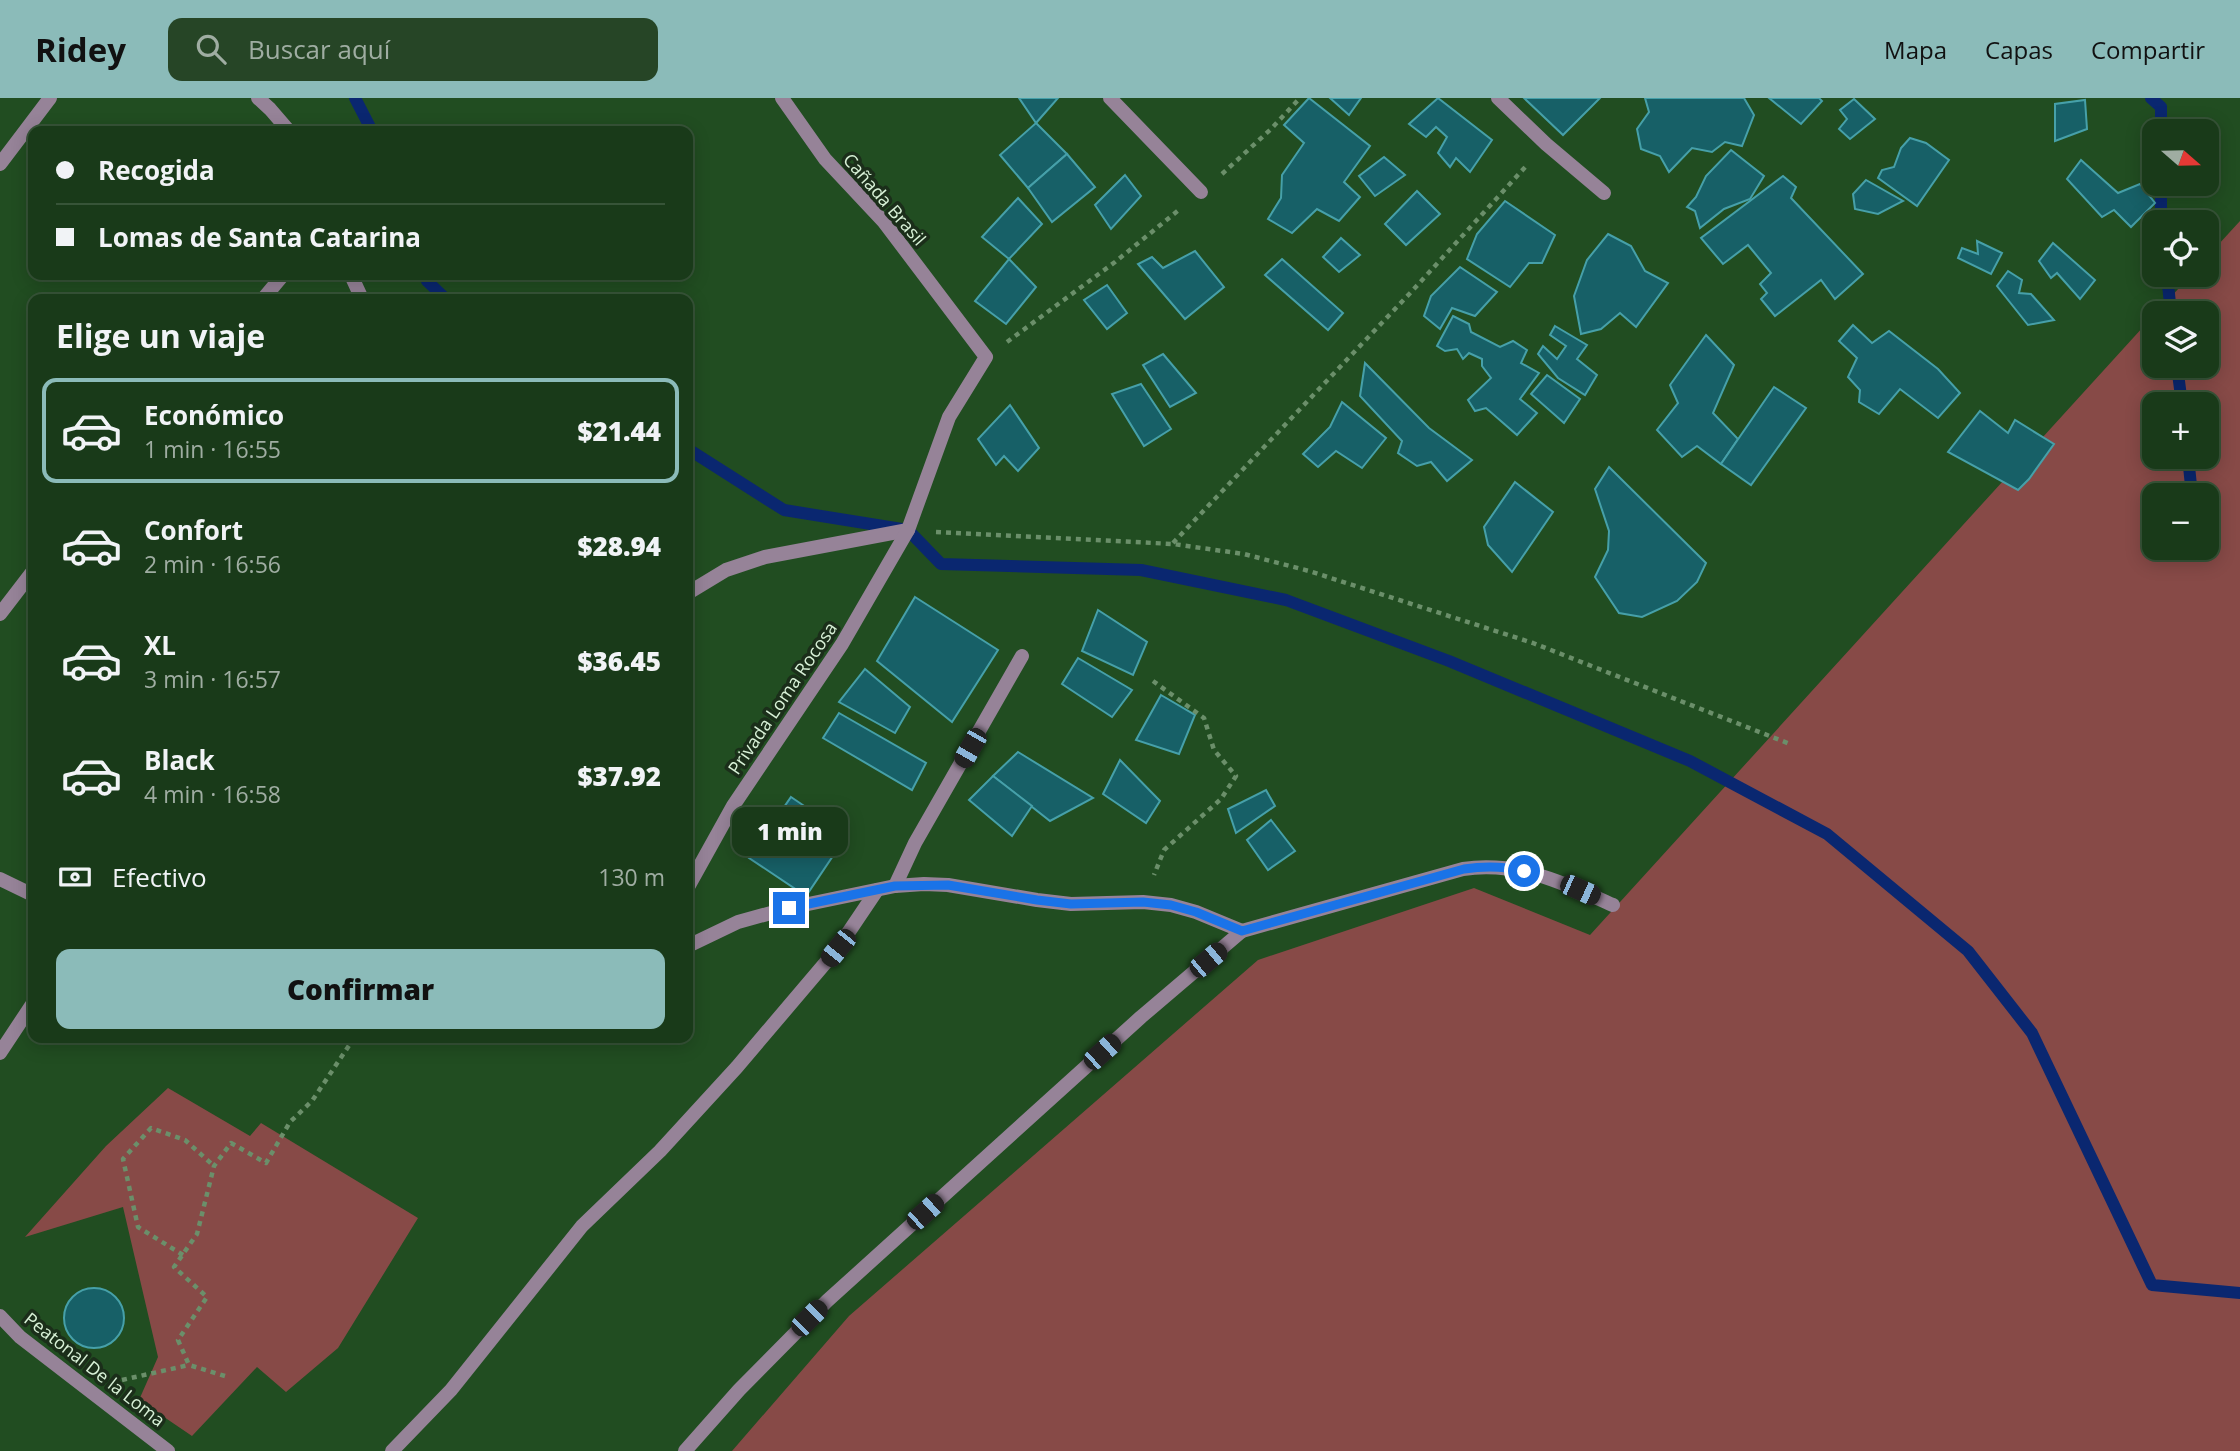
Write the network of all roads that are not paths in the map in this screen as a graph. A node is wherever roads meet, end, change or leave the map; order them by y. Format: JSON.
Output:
{"nodes":[{"id":1,"x":50,"y":98,"type":"edge"},
{"id":2,"x":258,"y":98,"type":"edge"},
{"id":3,"x":782,"y":98,"type":"edge"},
{"id":4,"x":1110,"y":98,"type":"edge"},
{"id":5,"x":1498,"y":98,"type":"edge"},
{"id":6,"x":29,"y":126,"type":"edge"},
{"id":7,"x":285,"y":126,"type":"edge"},
{"id":8,"x":28,"y":127,"type":"edge"},
{"id":9,"x":0,"y":164,"type":"edge"},
{"id":10,"x":1201,"y":192,"type":"road end"},
{"id":11,"x":1604,"y":193,"type":"dead end"},
{"id":12,"x":279,"y":280,"type":"edge"},
{"id":13,"x":267,"y":294,"type":"edge"},
{"id":14,"x":986,"y":357,"type":"joint"},
{"id":15,"x":908,"y":530,"type":"junction"},
{"id":16,"x":28,"y":578,"type":"edge"},
{"id":17,"x":693,"y":590,"type":"edge"},
{"id":18,"x":0,"y":614,"type":"edge"},
{"id":19,"x":1022,"y":656,"type":"dead end"},
{"id":20,"x":693,"y":878,"type":"edge"},
{"id":21,"x":0,"y":879,"type":"edge"},
{"id":22,"x":895,"y":886,"type":"junction"},
{"id":23,"x":877,"y":890,"type":"junction"},
{"id":24,"x":28,"y":893,"type":"edge"},
{"id":25,"x":1613,"y":905,"type":"dead end"},
{"id":26,"x":1242,"y":931,"type":"junction"},
{"id":27,"x":693,"y":944,"type":"edge"},
{"id":28,"x":28,"y":1011,"type":"edge"},
{"id":29,"x":0,"y":1053,"type":"edge"},
{"id":30,"x":0,"y":1316,"type":"edge"},
{"id":31,"x":168,"y":1451,"type":"edge"},
{"id":32,"x":392,"y":1451,"type":"edge"},
{"id":33,"x":685,"y":1451,"type":"edge"}],
"edges":[{"from":1,"to":6,"type":"street"},
{"from":2,"to":7,"type":"street"},
{"from":3,"to":14,"type":"street","name":"Cañada Brasil"},
{"from":4,"to":10,"type":"street"},
{"from":5,"to":11,"type":"street"},
{"from":8,"to":9,"type":"street"},
{"from":12,"to":13,"type":"street"},
{"from":14,"to":15,"type":"street","name":"Privada Loma Rocosa"},
{"from":15,"to":17,"type":"street"},
{"from":15,"to":20,"type":"street","name":"Privada Loma Rocosa"},
{"from":16,"to":18,"type":"street"},
{"from":19,"to":22,"type":"street"},
{"from":21,"to":24,"type":"street"},
{"from":22,"to":23,"type":"street"},
{"from":22,"to":26,"type":"street"},
{"from":23,"to":27,"type":"street"},
{"from":23,"to":32,"type":"street"},
{"from":25,"to":26,"type":"street"},
{"from":26,"to":33,"type":"street"},
{"from":28,"to":29,"type":"street"},
{"from":30,"to":31,"type":"street","name":"Peatonal De la Loma"}]}
